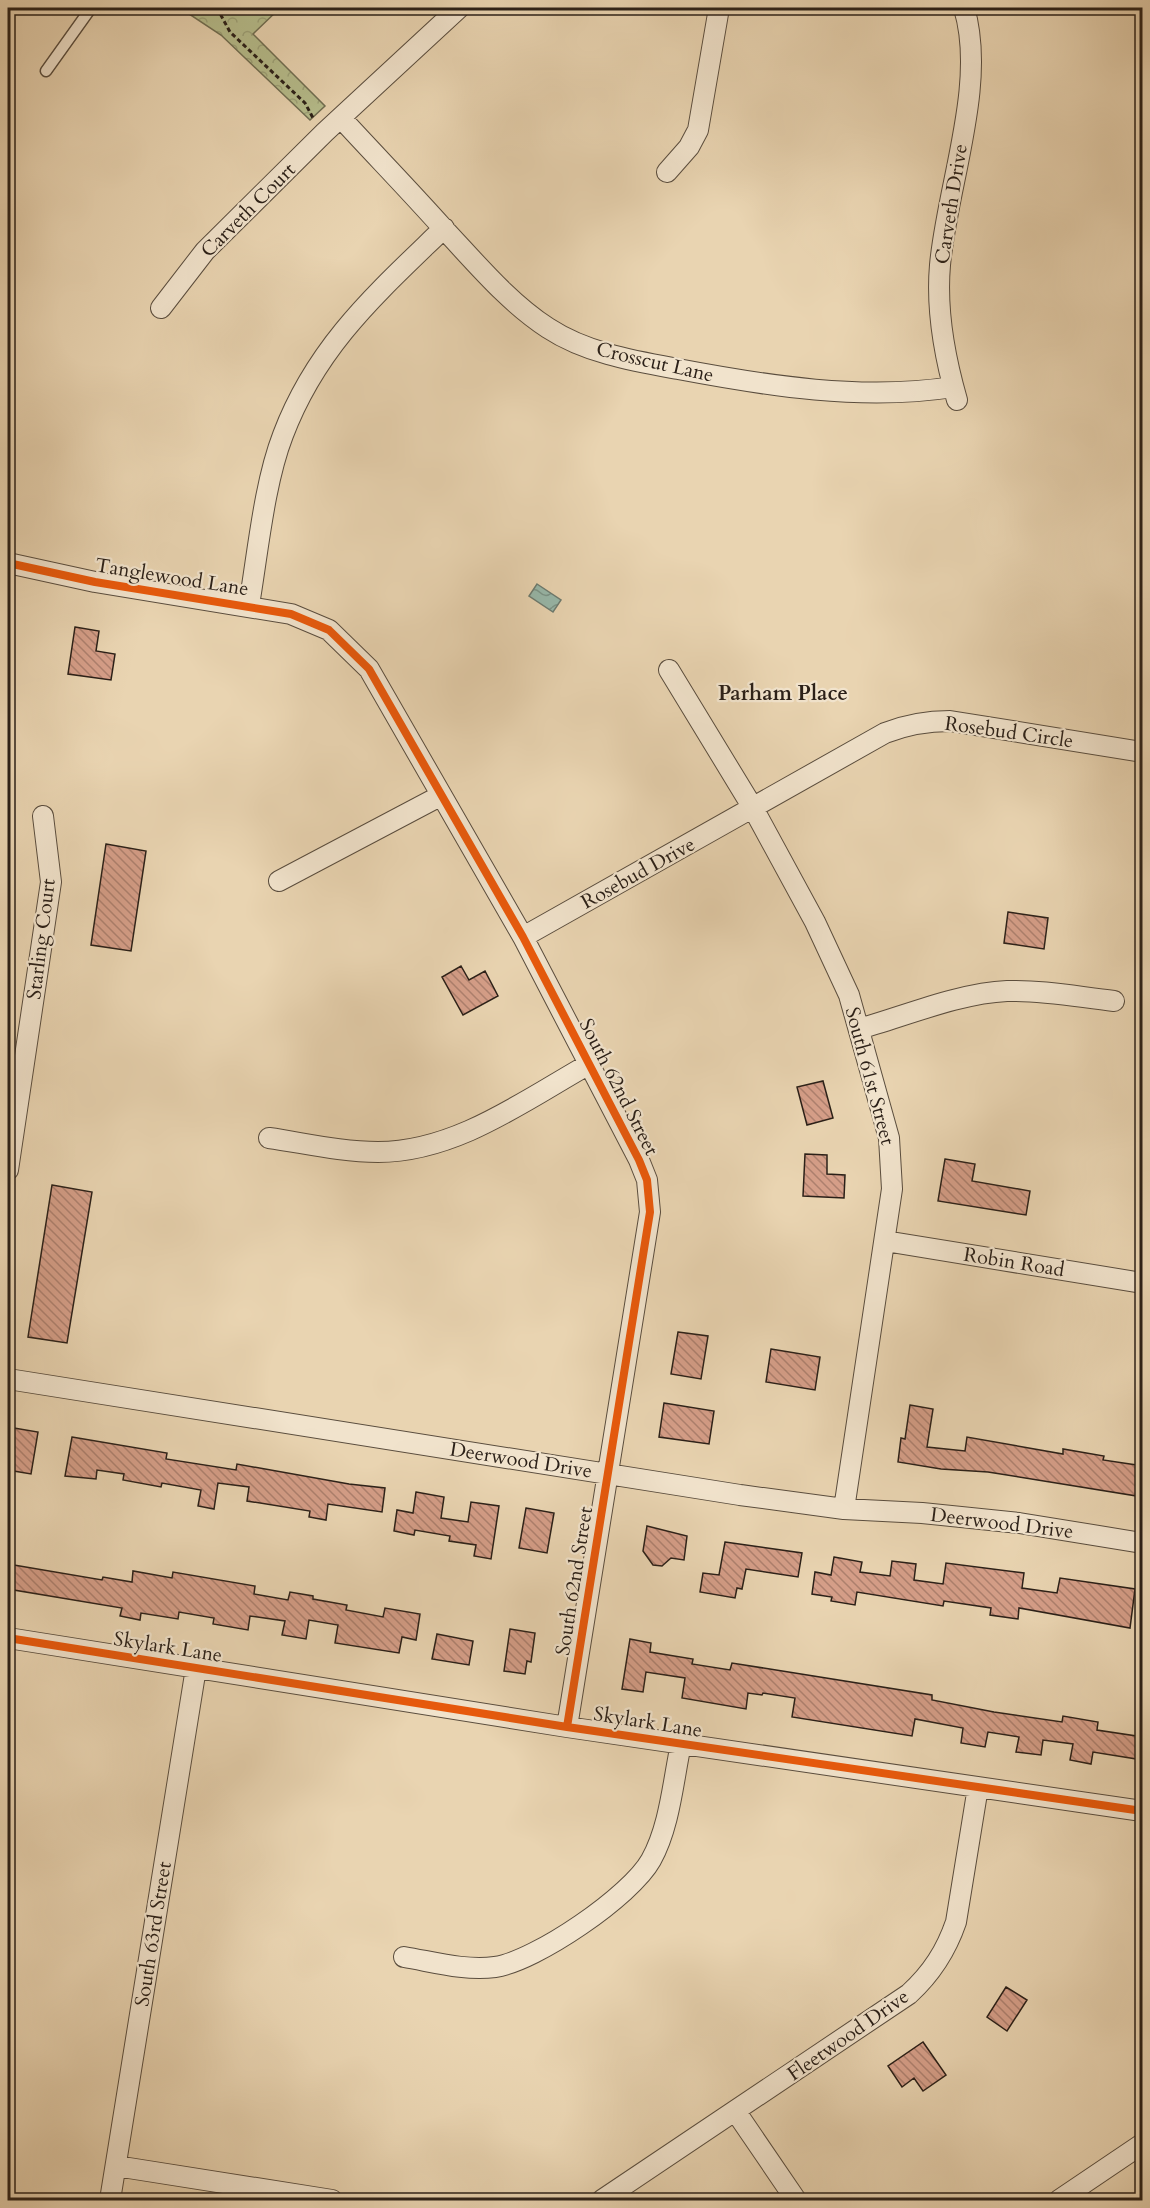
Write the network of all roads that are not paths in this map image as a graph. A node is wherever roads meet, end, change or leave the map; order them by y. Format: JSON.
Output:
{"nodes":[{"id":1,"x":91,"y":8,"type":"edge"},
{"id":2,"x":459,"y":8,"type":"edge"},
{"id":3,"x":719,"y":8,"type":"edge"},
{"id":4,"x":964,"y":8,"type":"edge"},
{"id":5,"x":46,"y":71,"type":"dead end"},
{"id":6,"x":341,"y":118,"type":"junction"},
{"id":7,"x":667,"y":172,"type":"dead end"},
{"id":8,"x":444,"y":228,"type":"junction"},
{"id":9,"x":161,"y":308,"type":"dead end"},
{"id":10,"x":955,"y":394,"type":"joint"},
{"id":11,"x":8,"y":563,"type":"edge"},
{"id":12,"x":249,"y":605,"type":"junction"},
{"id":13,"x":329,"y":630,"type":"joint"},
{"id":14,"x":669,"y":670,"type":"dead end"},
{"id":15,"x":1143,"y":752,"type":"edge"},
{"id":16,"x":440,"y":796,"type":"junction"},
{"id":17,"x":753,"y":808,"type":"junction"},
{"id":18,"x":42,"y":816,"type":"dead end"},
{"id":19,"x":279,"y":881,"type":"dead end"},
{"id":20,"x":523,"y":937,"type":"junction"},
{"id":21,"x":1114,"y":1001,"type":"dead end"},
{"id":22,"x":859,"y":1029,"type":"junction"},
{"id":23,"x":591,"y":1063,"type":"junction"},
{"id":24,"x":269,"y":1138,"type":"dead end"},
{"id":25,"x":8,"y":1170,"type":"edge"},
{"id":26,"x":885,"y":1241,"type":"junction"},
{"id":27,"x":1143,"y":1283,"type":"edge"},
{"id":28,"x":8,"y":1379,"type":"edge"},
{"id":29,"x":608,"y":1474,"type":"junction"},
{"id":30,"x":844,"y":1509,"type":"junction"},
{"id":31,"x":1143,"y":1543,"type":"edge"},
{"id":32,"x":8,"y":1638,"type":"edge"},
{"id":33,"x":196,"y":1668,"type":"junction"},
{"id":34,"x":567,"y":1727,"type":"junction"},
{"id":35,"x":681,"y":1744,"type":"junction"},
{"id":36,"x":978,"y":1787,"type":"junction"},
{"id":37,"x":1143,"y":1811,"type":"edge"},
{"id":38,"x":404,"y":1957,"type":"dead end"},
{"id":39,"x":736,"y":2112,"type":"junction"},
{"id":40,"x":1143,"y":2144,"type":"edge"},
{"id":41,"x":116,"y":2166,"type":"junction"},
{"id":42,"x":110,"y":2200,"type":"edge"},
{"id":43,"x":332,"y":2200,"type":"edge"},
{"id":44,"x":602,"y":2200,"type":"edge"},
{"id":45,"x":796,"y":2200,"type":"edge"},
{"id":46,"x":1059,"y":2200,"type":"edge"}],
"edges":[{"from":1,"to":5,"type":"lane"},
{"from":2,"to":6,"type":"street"},
{"from":3,"to":7,"type":"street"},
{"from":4,"to":10,"type":"street","name":"Carveth Drive"},
{"from":6,"to":8,"type":"street","name":"Crosscut Lane"},
{"from":6,"to":9,"type":"street","name":"Carveth Court"},
{"from":8,"to":10,"type":"street","name":"Crosscut Lane"},
{"from":8,"to":12,"type":"street"},
{"from":11,"to":12,"type":"street","name":"Tanglewood Lane"},
{"from":12,"to":13,"type":"street","name":"Tanglewood Lane"},
{"from":13,"to":16,"type":"street","name":"South 62nd Street"},
{"from":14,"to":17,"type":"street","name":"South 61st Street"},
{"from":15,"to":17,"type":"street","name":"Rosebud Circle"},
{"from":16,"to":19,"type":"street"},
{"from":16,"to":20,"type":"street","name":"South 62nd Street"},
{"from":17,"to":20,"type":"street","name":"Rosebud Drive"},
{"from":17,"to":22,"type":"street","name":"South 61st Street"},
{"from":18,"to":25,"type":"street","name":"Starling Court"},
{"from":20,"to":23,"type":"street","name":"South 62nd Street"},
{"from":21,"to":22,"type":"street"},
{"from":22,"to":26,"type":"street","name":"South 61st Street"},
{"from":23,"to":24,"type":"street"},
{"from":23,"to":29,"type":"street","name":"South 62nd Street"},
{"from":26,"to":27,"type":"street","name":"Robin Road"},
{"from":26,"to":30,"type":"street","name":"South 61st Street"},
{"from":28,"to":29,"type":"street","name":"Deerwood Drive"},
{"from":29,"to":30,"type":"street","name":"Deerwood Drive"},
{"from":29,"to":34,"type":"street","name":"South 62nd Street"},
{"from":30,"to":31,"type":"street","name":"Deerwood Drive"},
{"from":32,"to":33,"type":"street","name":"Skylark Lane"},
{"from":33,"to":34,"type":"street","name":"Skylark Lane"},
{"from":33,"to":41,"type":"street","name":"South 63rd Street"},
{"from":34,"to":35,"type":"street","name":"Skylark Lane"},
{"from":35,"to":36,"type":"street","name":"Skylark Lane"},
{"from":35,"to":38,"type":"street"},
{"from":36,"to":37,"type":"street","name":"Skylark Lane"},
{"from":36,"to":39,"type":"street","name":"Fleetwood Drive"},
{"from":39,"to":44,"type":"street","name":"Fleetwood Drive"},
{"from":39,"to":45,"type":"street"},
{"from":40,"to":46,"type":"street"},
{"from":41,"to":42,"type":"street","name":"South 63rd Street"},
{"from":41,"to":43,"type":"street"}]}
